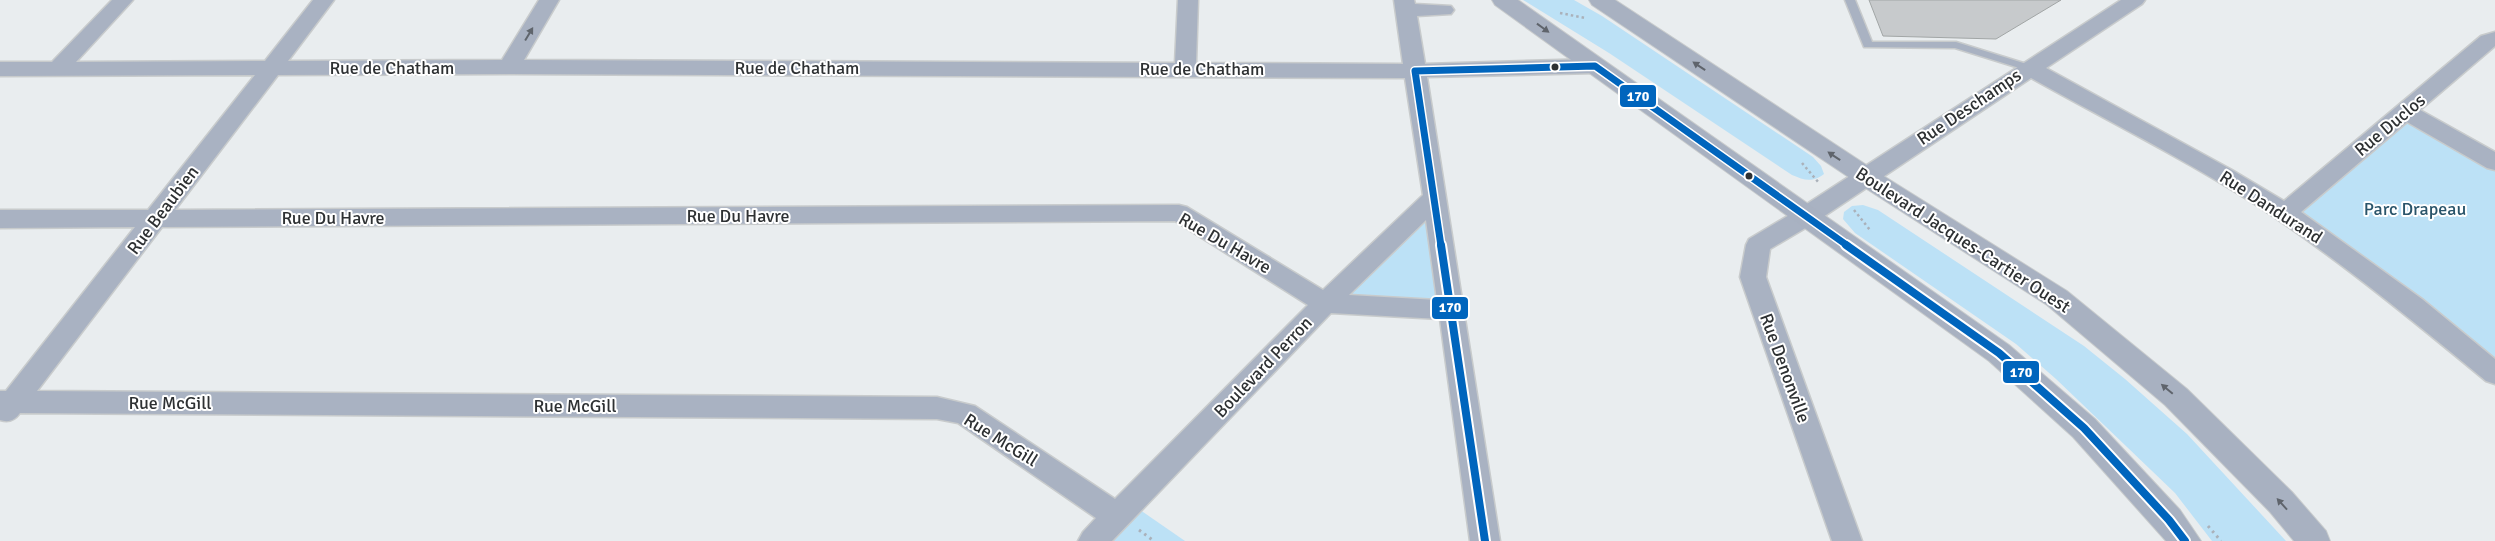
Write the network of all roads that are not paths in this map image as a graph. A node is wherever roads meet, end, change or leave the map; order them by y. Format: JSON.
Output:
{"nodes":[{"id":1,"x":123,"y":0,"type":"edge"},
{"id":2,"x":324,"y":0,"type":"edge"},
{"id":3,"x":549,"y":0,"type":"edge"},
{"id":4,"x":1188,"y":0,"type":"edge"},
{"id":5,"x":1503,"y":0,"type":"edge"},
{"id":6,"x":1600,"y":0,"type":"edge"},
{"id":7,"x":1850,"y":0,"type":"edge"},
{"id":8,"x":2135,"y":0,"type":"edge"},
{"id":9,"x":1404,"y":5,"type":"edge"},
{"id":10,"x":1444,"y":10,"type":"dead end"},
{"id":11,"x":2495,"y":38,"type":"edge"},
{"id":12,"x":1595,"y":66,"type":"junction"},
{"id":13,"x":509,"y":67,"type":"junction"},
{"id":14,"x":269,"y":68,"type":"junction"},
{"id":15,"x":2029,"y":68,"type":"junction"},
{"id":16,"x":0,"y":69,"type":"edge"},
{"id":17,"x":57,"y":69,"type":"junction"},
{"id":18,"x":1185,"y":69,"type":"junction"},
{"id":19,"x":1415,"y":71,"type":"junction"},
{"id":20,"x":2406,"y":112,"type":"junction"},
{"id":21,"x":2495,"y":162,"type":"edge"},
{"id":22,"x":1866,"y":176,"type":"junction"},
{"id":23,"x":1436,"y":197,"type":"junction"},
{"id":24,"x":2285,"y":212,"type":"junction"},
{"id":25,"x":1806,"y":217,"type":"junction"},
{"id":26,"x":0,"y":219,"type":"edge"},
{"id":27,"x":156,"y":220,"type":"junction"},
{"id":28,"x":1325,"y":303,"type":"junction"},
{"id":29,"x":1452,"y":310,"type":"junction"},
{"id":30,"x":2495,"y":374,"type":"edge"},
{"id":31,"x":4,"y":408,"type":"edge"},
{"id":32,"x":1118,"y":516,"type":"junction"},
{"id":33,"x":1093,"y":541,"type":"edge"},
{"id":34,"x":1484,"y":541,"type":"edge"},
{"id":35,"x":1847,"y":541,"type":"edge"},
{"id":36,"x":2185,"y":541,"type":"edge"},
{"id":37,"x":2314,"y":541,"type":"edge"}],
"edges":[{"from":1,"to":17,"type":"street"},
{"from":2,"to":14,"type":"street","name":"Rue Beaubien"},
{"from":13,"to":3,"type":"street","one_way":true},
{"from":4,"to":18,"type":"street"},
{"from":5,"to":12,"type":"main road","one_way":true},
{"from":22,"to":6,"type":"main road","name":"Boulevard Jacques-Cartier Ouest","one_way":true},
{"from":7,"to":15,"type":"lane"},
{"from":8,"to":15,"type":"street","name":"Rue Deschamps"},
{"from":9,"to":10,"type":"street"},
{"from":9,"to":19,"type":"street"},
{"from":11,"to":20,"type":"street","name":"Rue Duclos"},
{"from":12,"to":19,"type":"street","name":"Rue de Chatham"},
{"from":12,"to":25,"type":"main road"},
{"from":13,"to":14,"type":"street","name":"Rue de Chatham"},
{"from":13,"to":18,"type":"street","name":"Rue de Chatham"},
{"from":14,"to":17,"type":"street","name":"Rue de Chatham"},
{"from":14,"to":27,"type":"street","name":"Rue Beaubien"},
{"from":15,"to":22,"type":"street","name":"Rue Deschamps"},
{"from":15,"to":24,"type":"street","name":"Rue Dandurand"},
{"from":16,"to":17,"type":"street","name":"Rue de Chatham"},
{"from":18,"to":19,"type":"street","name":"Rue de Chatham"},
{"from":19,"to":23,"type":"street"},
{"from":20,"to":21,"type":"street"},
{"from":20,"to":24,"type":"street","name":"Rue Duclos"},
{"from":22,"to":25,"type":"street","name":"Rue Deschamps"},
{"from":37,"to":22,"type":"main road","name":"Boulevard Jacques-Cartier Ouest","one_way":true},
{"from":23,"to":28,"type":"street","name":"Boulevard Perron"},
{"from":23,"to":29,"type":"street"},
{"from":24,"to":30,"type":"street","name":"Rue Dandurand"},
{"from":25,"to":35,"type":"street","name":"Rue Denonville"},
{"from":25,"to":36,"type":"main road"},
{"from":26,"to":27,"type":"street","name":"Rue Du Havre"},
{"from":27,"to":28,"type":"street","name":"Rue Du Havre"},
{"from":27,"to":31,"type":"street","name":"Rue Beaubien"},
{"from":28,"to":29,"type":"street","name":"Rue Du Havre"},
{"from":28,"to":32,"type":"street","name":"Boulevard Perron"},
{"from":29,"to":34,"type":"street"},
{"from":31,"to":32,"type":"street","name":"Rue McGill"},
{"from":32,"to":33,"type":"street","name":"Boulevard Perron"}]}
